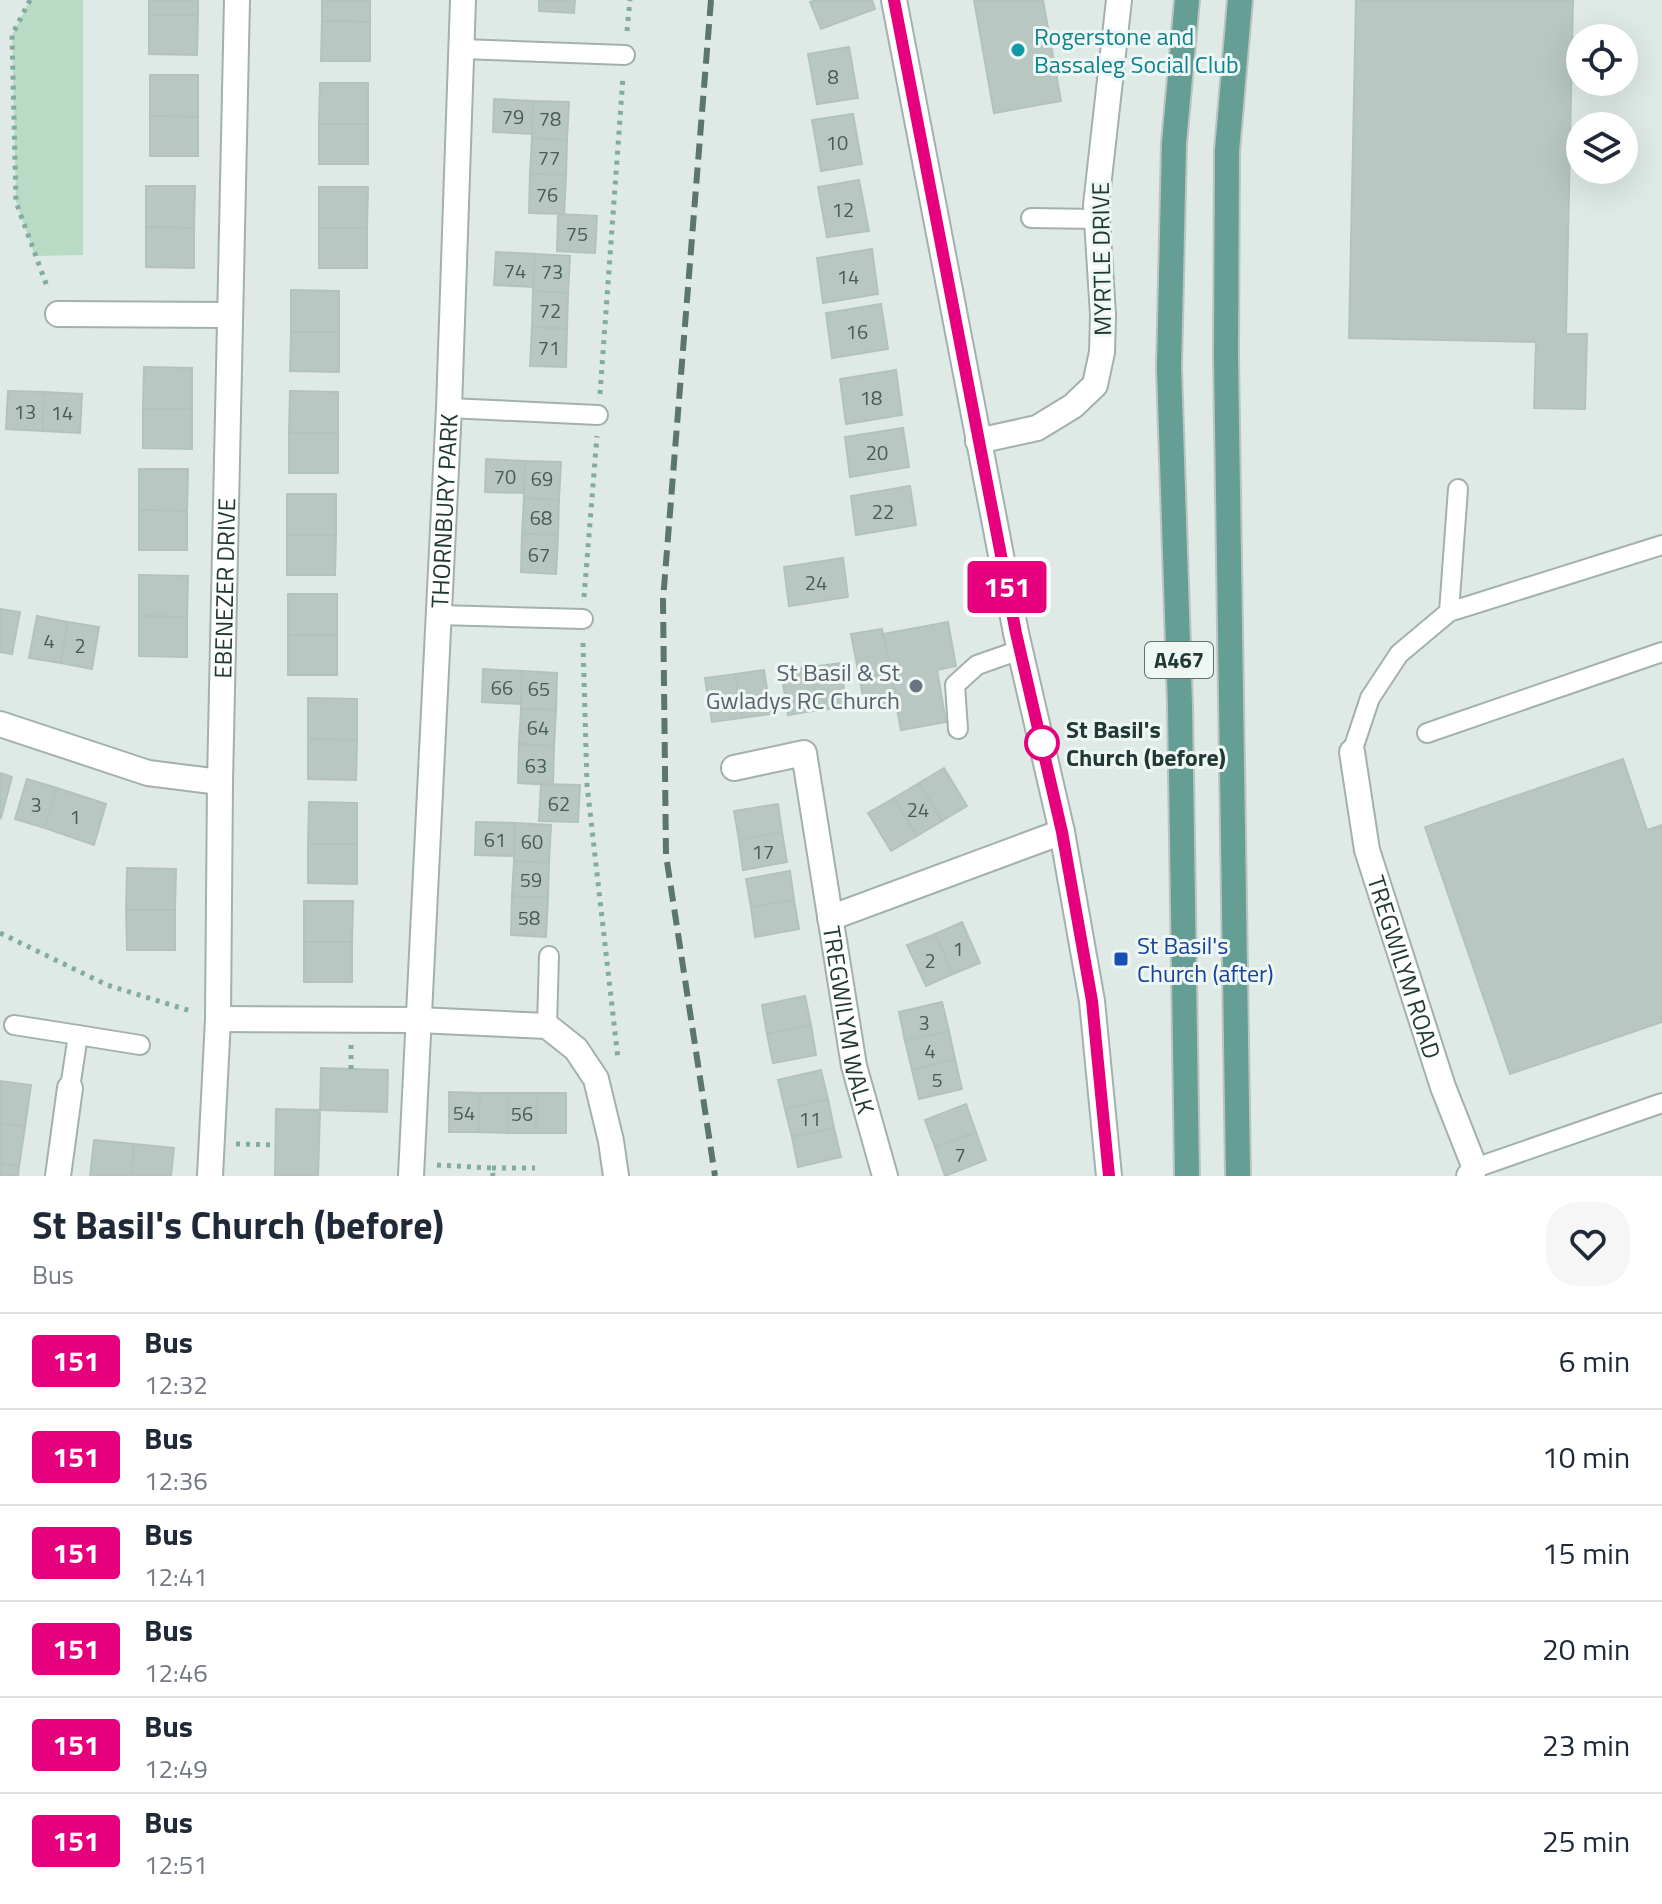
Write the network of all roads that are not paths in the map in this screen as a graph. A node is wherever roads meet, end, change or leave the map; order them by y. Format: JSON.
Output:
{"nodes":[{"id":1,"x":237,"y":0,"type":"edge"},
{"id":2,"x":463,"y":0,"type":"edge"},
{"id":3,"x":894,"y":0,"type":"edge"},
{"id":4,"x":1119,"y":0,"type":"edge"},
{"id":5,"x":1187,"y":0,"type":"edge"},
{"id":6,"x":1240,"y":0,"type":"edge"},
{"id":7,"x":461,"y":49,"type":"junction"},
{"id":8,"x":625,"y":55,"type":"road end"},
{"id":9,"x":1031,"y":218,"type":"dead end"},
{"id":10,"x":1096,"y":219,"type":"junction"},
{"id":11,"x":58,"y":314,"type":"road end"},
{"id":12,"x":229,"y":315,"type":"junction"},
{"id":13,"x":449,"y":408,"type":"junction"},
{"id":14,"x":598,"y":415,"type":"road end"},
{"id":15,"x":978,"y":441,"type":"junction"},
{"id":16,"x":1458,"y":489,"type":"dead end"},
{"id":17,"x":1662,"y":545,"type":"edge"},
{"id":18,"x":1449,"y":612,"type":"junction"},
{"id":19,"x":439,"y":615,"type":"junction"},
{"id":20,"x":583,"y":619,"type":"road end"},
{"id":21,"x":1020,"y":650,"type":"junction"},
{"id":22,"x":1662,"y":652,"type":"edge"},
{"id":23,"x":0,"y":724,"type":"edge"},
{"id":24,"x":958,"y":729,"type":"dead end"},
{"id":25,"x":1427,"y":733,"type":"dead end"},
{"id":26,"x":1352,"y":752,"type":"joint"},
{"id":27,"x":734,"y":768,"type":"dead end"},
{"id":28,"x":220,"y":782,"type":"junction"},
{"id":29,"x":1062,"y":832,"type":"junction"},
{"id":30,"x":830,"y":918,"type":"junction"},
{"id":31,"x":549,"y":956,"type":"dead end"},
{"id":32,"x":1185,"y":1002,"type":"junction"},
{"id":33,"x":218,"y":1019,"type":"junction"},
{"id":34,"x":418,"y":1020,"type":"junction"},
{"id":35,"x":14,"y":1025,"type":"dead end"},
{"id":36,"x":547,"y":1026,"type":"junction"},
{"id":37,"x":78,"y":1035,"type":"junction"},
{"id":38,"x":140,"y":1045,"type":"dead end"},
{"id":39,"x":70,"y":1088,"type":"joint"},
{"id":40,"x":1662,"y":1103,"type":"edge"},
{"id":41,"x":411,"y":1170,"type":"edge"},
{"id":42,"x":1472,"y":1172,"type":"edge"},
{"id":43,"x":58,"y":1176,"type":"edge"},
{"id":44,"x":210,"y":1176,"type":"edge"},
{"id":45,"x":616,"y":1176,"type":"edge"},
{"id":46,"x":885,"y":1176,"type":"edge"},
{"id":47,"x":1109,"y":1176,"type":"edge"},
{"id":48,"x":1177,"y":1176,"type":"edge"},
{"id":49,"x":1187,"y":1176,"type":"edge"},
{"id":50,"x":1238,"y":1176,"type":"edge"}],
"edges":[{"from":1,"to":12,"type":"street","name":"EBENEZER DRIVE"},
{"from":2,"to":7,"type":"street","name":"THORNBURY PARK"},
{"from":3,"to":15,"type":"street"},
{"from":4,"to":10,"type":"street","name":"MYRTLE DRIVE"},
{"from":5,"to":32,"type":"main road","number":"A467"},
{"from":6,"to":50,"type":"main road","number":"A467"},
{"from":7,"to":8,"type":"lane"},
{"from":7,"to":13,"type":"street","name":"THORNBURY PARK"},
{"from":9,"to":10,"type":"lane"},
{"from":10,"to":15,"type":"street","name":"MYRTLE DRIVE"},
{"from":11,"to":12,"type":"street"},
{"from":12,"to":28,"type":"street","name":"EBENEZER DRIVE"},
{"from":13,"to":14,"type":"lane"},
{"from":13,"to":19,"type":"street","name":"THORNBURY PARK"},
{"from":15,"to":21,"type":"street"},
{"from":16,"to":18,"type":"lane"},
{"from":17,"to":18,"type":"lane"},
{"from":18,"to":26,"type":"lane"},
{"from":19,"to":20,"type":"lane"},
{"from":19,"to":34,"type":"street","name":"THORNBURY PARK"},
{"from":21,"to":24,"type":"lane"},
{"from":21,"to":29,"type":"street"},
{"from":22,"to":25,"type":"lane"},
{"from":23,"to":28,"type":"street"},
{"from":26,"to":42,"type":"street","name":"TREGWILYM ROAD"},
{"from":27,"to":30,"type":"street"},
{"from":28,"to":33,"type":"street","name":"EBENEZER DRIVE"},
{"from":29,"to":30,"type":"street","name":"TREGWILYM WALK"},
{"from":29,"to":47,"type":"street"},
{"from":30,"to":46,"type":"street","name":"TREGWILYM WALK"},
{"from":31,"to":36,"type":"lane"},
{"from":32,"to":48,"type":"main road"},
{"from":32,"to":49,"type":"main road","number":"A467"},
{"from":33,"to":34,"type":"street"},
{"from":33,"to":44,"type":"street","name":"EBENEZER DRIVE"},
{"from":34,"to":36,"type":"street"},
{"from":34,"to":41,"type":"street","name":"THORNBURY PARK"},
{"from":35,"to":37,"type":"lane"},
{"from":36,"to":45,"type":"street"},
{"from":37,"to":38,"type":"lane"},
{"from":37,"to":39,"type":"lane"},
{"from":39,"to":43,"type":"street"},
{"from":40,"to":42,"type":"lane"}]}
